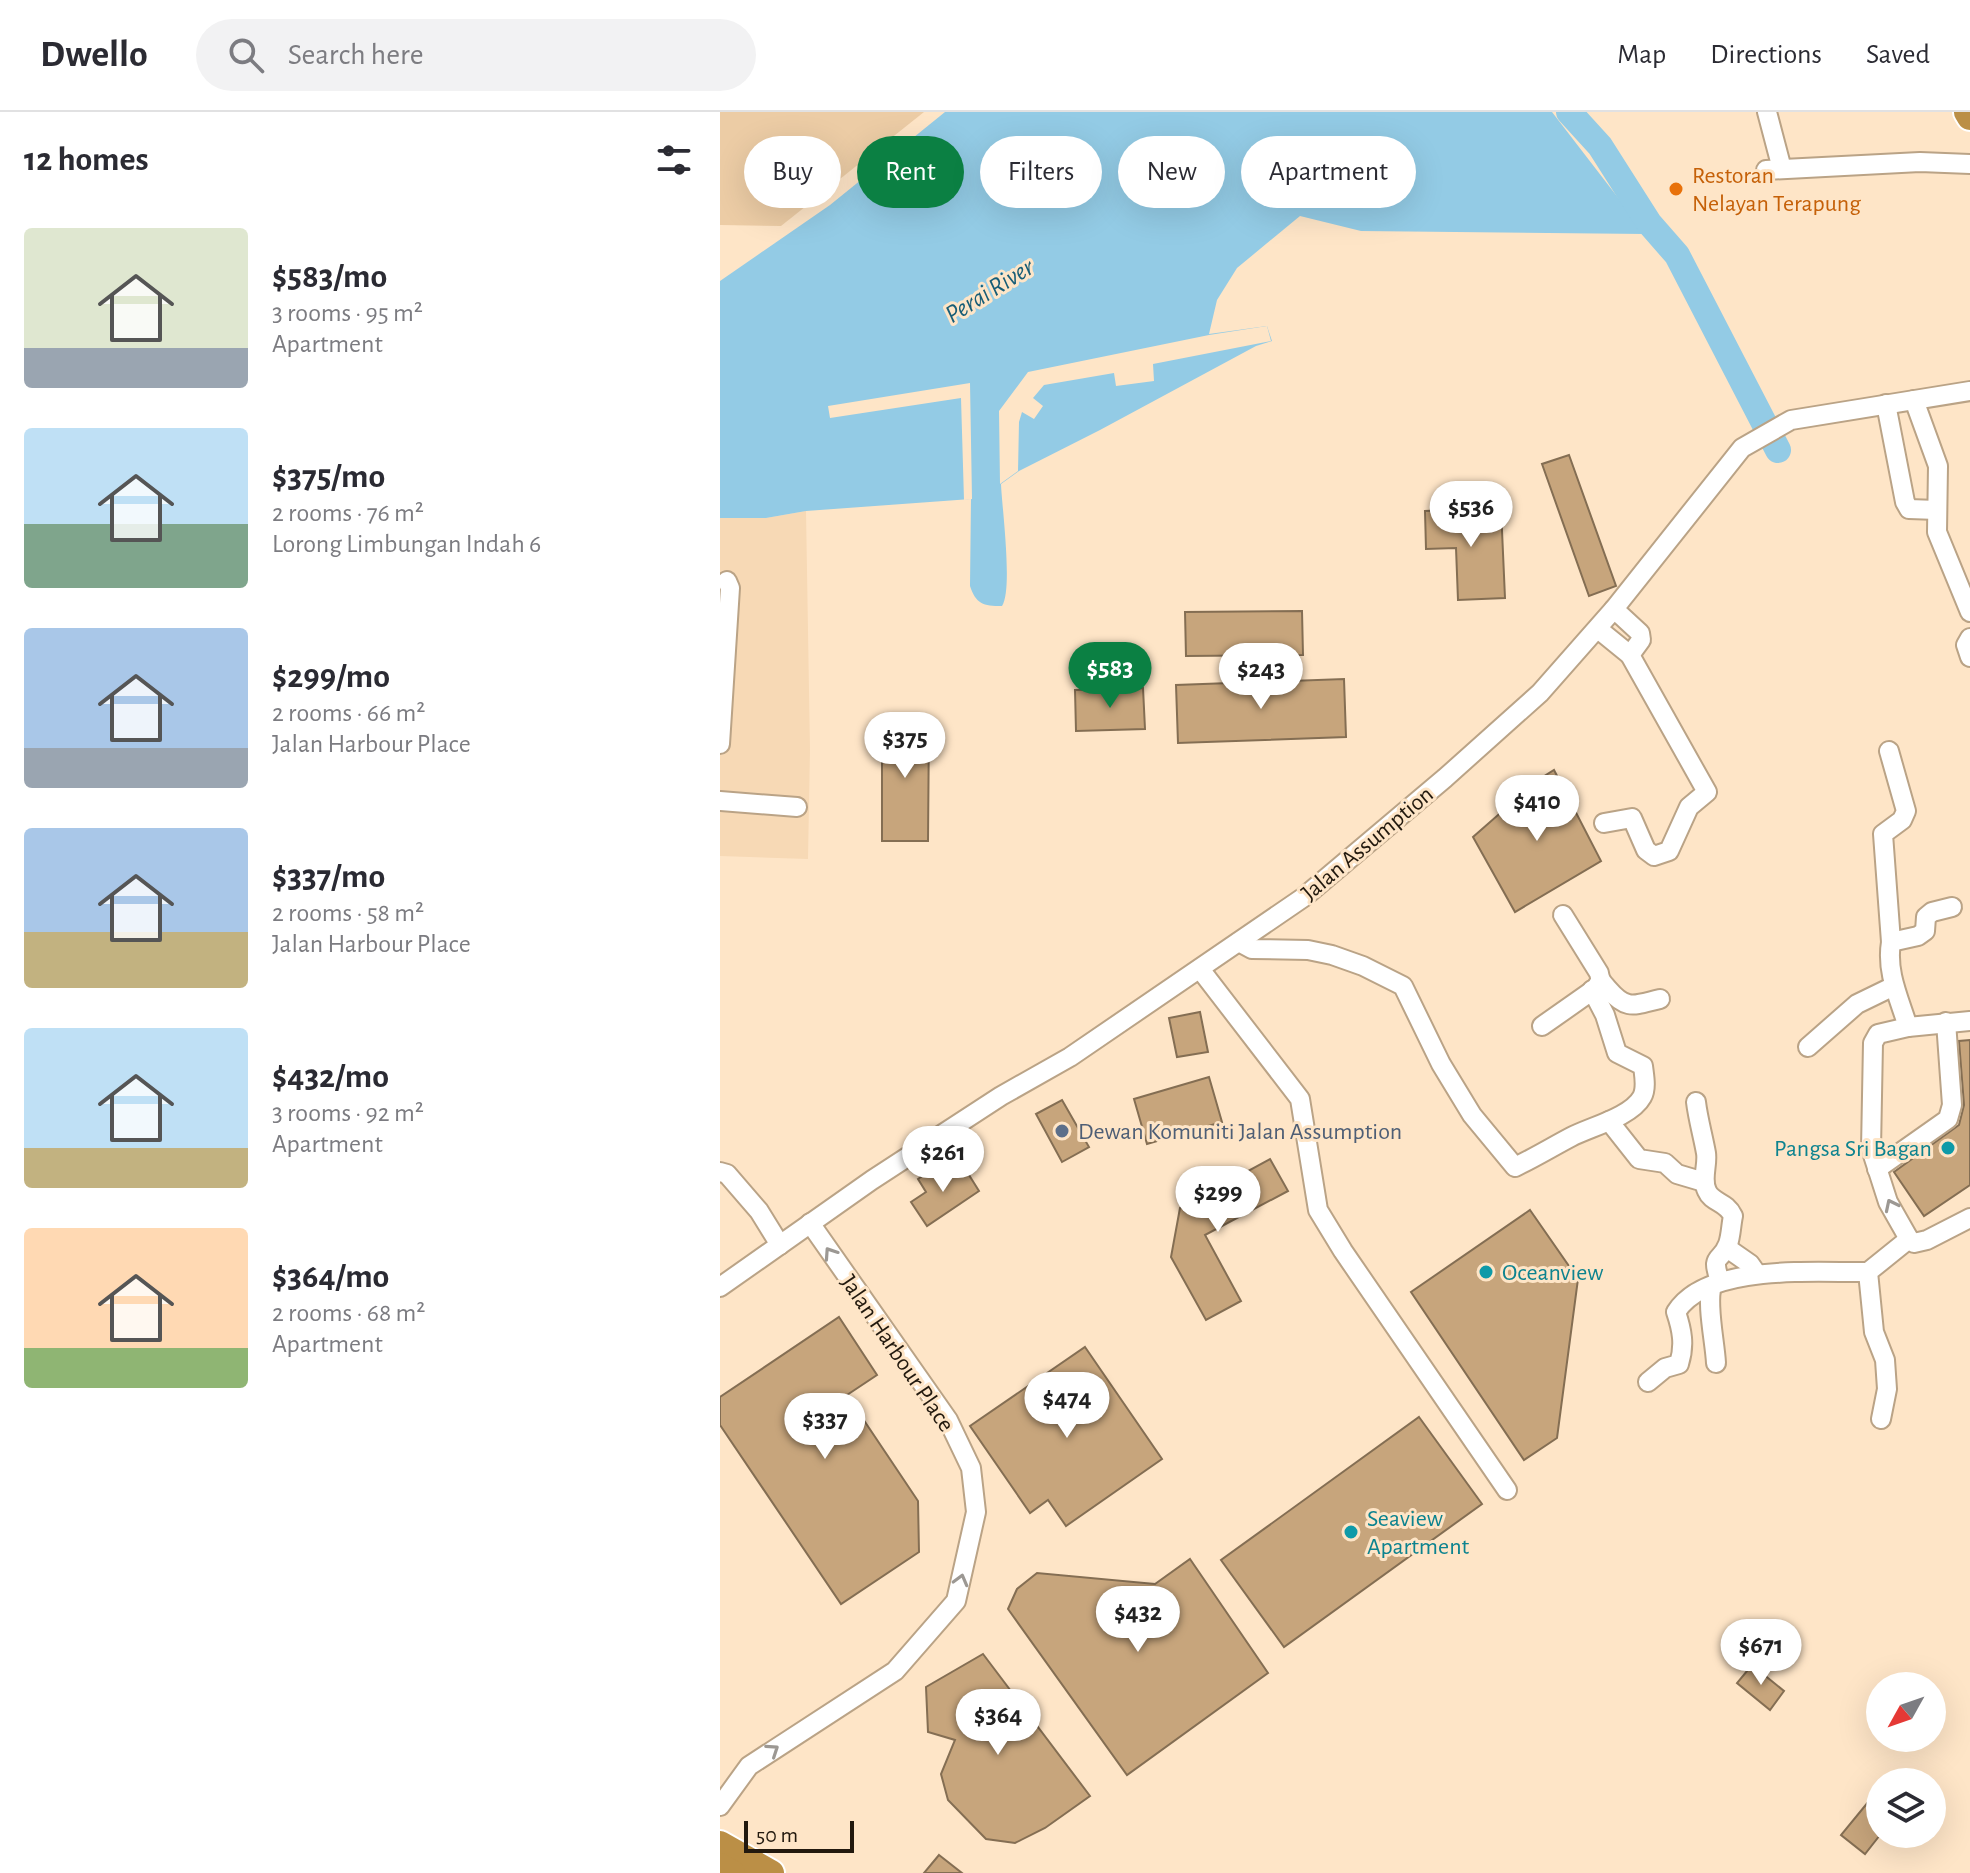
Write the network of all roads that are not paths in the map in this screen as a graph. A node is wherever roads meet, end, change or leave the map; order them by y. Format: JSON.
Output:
{"nodes":[{"id":1,"x":1767,"y":112,"type":"edge"},
{"id":2,"x":1969,"y":166,"type":"edge"},
{"id":3,"x":1970,"y":391,"type":"edge"},
{"id":4,"x":1916,"y":408,"type":"junction"},
{"id":5,"x":1890,"y":418,"type":"junction"},
{"id":6,"x":1937,"y":510,"type":"junction"},
{"id":7,"x":727,"y":581,"type":"dead end"},
{"id":8,"x":1614,"y":609,"type":"junction"},
{"id":9,"x":1970,"y":612,"type":"edge"},
{"id":10,"x":1598,"y":629,"type":"junction"},
{"id":11,"x":1970,"y":638,"type":"edge"},
{"id":12,"x":1630,"y":655,"type":"junction"},
{"id":13,"x":1970,"y":657,"type":"edge"},
{"id":14,"x":720,"y":744,"type":"edge"},
{"id":15,"x":1889,"y":751,"type":"dead end"},
{"id":16,"x":720,"y":801,"type":"edge"},
{"id":17,"x":797,"y":807,"type":"dead end"},
{"id":18,"x":1604,"y":823,"type":"dead end"},
{"id":19,"x":1952,"y":907,"type":"dead end"},
{"id":20,"x":1563,"y":915,"type":"dead end"},
{"id":21,"x":1239,"y":942,"type":"junction"},
{"id":22,"x":1891,"y":942,"type":"junction"},
{"id":23,"x":1200,"y":969,"type":"junction"},
{"id":24,"x":1596,"y":985,"type":"junction"},
{"id":25,"x":1894,"y":986,"type":"junction"},
{"id":26,"x":1660,"y":999,"type":"dead end"},
{"id":27,"x":1970,"y":1021,"type":"edge"},
{"id":28,"x":1946,"y":1022,"type":"junction"},
{"id":29,"x":1542,"y":1026,"type":"dead end"},
{"id":30,"x":1908,"y":1027,"type":"junction"},
{"id":31,"x":1808,"y":1047,"type":"dead end"},
{"id":32,"x":1696,"y":1102,"type":"dead end"},
{"id":33,"x":1609,"y":1121,"type":"junction"},
{"id":34,"x":720,"y":1156,"type":"edge"},
{"id":35,"x":1877,"y":1169,"type":"junction"},
{"id":36,"x":724,"y":1173,"type":"edge"},
{"id":37,"x":1704,"y":1182,"type":"junction"},
{"id":38,"x":1970,"y":1218,"type":"edge"},
{"id":39,"x":810,"y":1223,"type":"junction"},
{"id":40,"x":1909,"y":1239,"type":"junction"},
{"id":41,"x":780,"y":1245,"type":"junction"},
{"id":42,"x":1727,"y":1248,"type":"junction"},
{"id":43,"x":1868,"y":1272,"type":"junction"},
{"id":44,"x":1757,"y":1274,"type":"junction"},
{"id":45,"x":1716,"y":1284,"type":"junction"},
{"id":46,"x":720,"y":1287,"type":"edge"},
{"id":47,"x":1716,"y":1363,"type":"dead end"},
{"id":48,"x":1648,"y":1382,"type":"dead end"},
{"id":49,"x":1881,"y":1419,"type":"dead end"},
{"id":50,"x":1507,"y":1490,"type":"dead end"},
{"id":51,"x":720,"y":1806,"type":"edge"},
{"id":52,"x":720,"y":1844,"type":"edge"},
{"id":53,"x":720,"y":1866,"type":"edge"},
{"id":54,"x":732,"y":1873,"type":"edge"},
{"id":55,"x":771,"y":1873,"type":"edge"}],
"edges":[{"from":1,"to":2,"type":"street"},
{"from":3,"to":4,"type":"street","name":"Jalan Assumption"},
{"from":4,"to":5,"type":"street","name":"Jalan Assumption"},
{"from":4,"to":6,"type":"street"},
{"from":5,"to":6,"type":"street"},
{"from":5,"to":8,"type":"street","name":"Jalan Assumption"},
{"from":6,"to":9,"type":"street"},
{"from":7,"to":14,"type":"street"},
{"from":8,"to":10,"type":"street","name":"Jalan Assumption"},
{"from":8,"to":12,"type":"street"},
{"from":10,"to":12,"type":"street"},
{"from":10,"to":21,"type":"street","name":"Jalan Assumption"},
{"from":11,"to":13,"type":"street"},
{"from":12,"to":18,"type":"street"},
{"from":15,"to":22,"type":"street"},
{"from":16,"to":17,"type":"street"},
{"from":19,"to":22,"type":"street"},
{"from":20,"to":24,"type":"street"},
{"from":21,"to":23,"type":"street","name":"Jalan Assumption"},
{"from":21,"to":33,"type":"street"},
{"from":22,"to":25,"type":"street"},
{"from":23,"to":39,"type":"street","name":"Jalan Assumption"},
{"from":23,"to":50,"type":"street"},
{"from":24,"to":26,"type":"street"},
{"from":24,"to":29,"type":"street"},
{"from":24,"to":33,"type":"street"},
{"from":25,"to":30,"type":"street"},
{"from":25,"to":31,"type":"street"},
{"from":27,"to":28,"type":"street"},
{"from":28,"to":30,"type":"street"},
{"from":28,"to":35,"type":"street"},
{"from":30,"to":35,"type":"street"},
{"from":32,"to":37,"type":"street"},
{"from":33,"to":37,"type":"street"},
{"from":34,"to":36,"type":"street"},
{"from":40,"to":35,"type":"street","one_way":true},
{"from":36,"to":41,"type":"street"},
{"from":37,"to":42,"type":"street"},
{"from":38,"to":40,"type":"street"},
{"from":39,"to":41,"type":"street","name":"Jalan Assumption"},
{"from":51,"to":39,"type":"street","name":"Jalan Harbour Place","one_way":true},
{"from":40,"to":43,"type":"street"},
{"from":41,"to":46,"type":"street","name":"Jalan Assumption"},
{"from":42,"to":44,"type":"street"},
{"from":42,"to":45,"type":"street"},
{"from":43,"to":44,"type":"street"},
{"from":43,"to":49,"type":"street"},
{"from":44,"to":45,"type":"street"},
{"from":45,"to":47,"type":"street"},
{"from":45,"to":48,"type":"street"},
{"from":52,"to":55,"type":"highway"},
{"from":53,"to":54,"type":"highway"}]}
